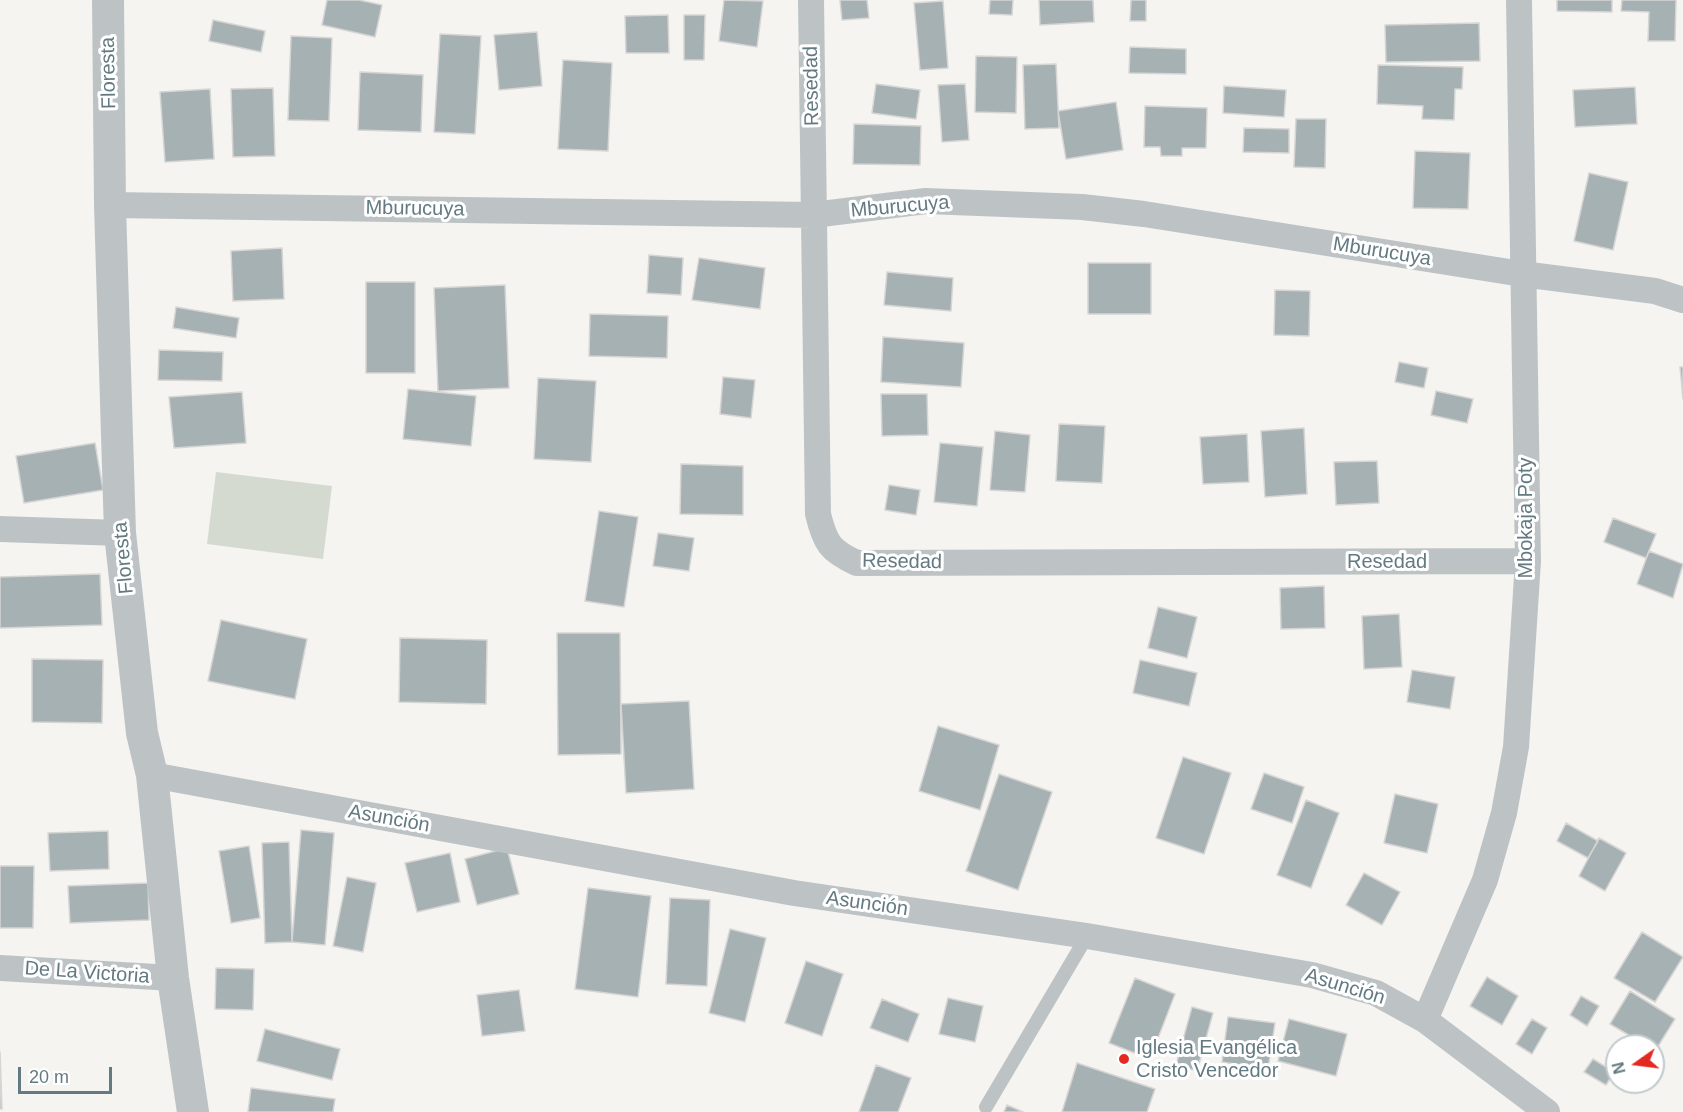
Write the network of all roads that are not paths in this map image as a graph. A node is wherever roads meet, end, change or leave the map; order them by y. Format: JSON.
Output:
{"nodes":[{"id":1,"x":108,"y":0,"type":"edge"},
{"id":2,"x":811,"y":0,"type":"edge"},
{"id":3,"x":1519,"y":0,"type":"edge"},
{"id":4,"x":110,"y":205,"type":"junction"},
{"id":5,"x":813,"y":215,"type":"junction"},
{"id":6,"x":1522,"y":274,"type":"junction"},
{"id":7,"x":1683,"y":300,"type":"edge"},
{"id":8,"x":0,"y":530,"type":"edge"},
{"id":9,"x":120,"y":533,"type":"junction"},
{"id":10,"x":1527,"y":561,"type":"junction"},
{"id":11,"x":152,"y":775,"type":"junction"},
{"id":12,"x":1087,"y":936,"type":"junction"},
{"id":13,"x":0,"y":968,"type":"edge"},
{"id":14,"x":173,"y":978,"type":"junction"},
{"id":15,"x":1425,"y":1020,"type":"junction"},
{"id":16,"x":986,"y":1107,"type":"dead end"},
{"id":17,"x":193,"y":1112,"type":"edge"},
{"id":18,"x":1548,"y":1112,"type":"edge"}],
"edges":[{"from":1,"to":4,"type":"street","name":"Floresta"},
{"from":2,"to":5,"type":"street","name":"Resedad"},
{"from":3,"to":6,"type":"street","name":"Mbokaja Poty"},
{"from":4,"to":5,"type":"street","name":"Mburucuya"},
{"from":4,"to":9,"type":"street","name":"Floresta"},
{"from":5,"to":6,"type":"street","name":"Mburucuya"},
{"from":5,"to":10,"type":"street","name":"Resedad"},
{"from":6,"to":7,"type":"street","name":"Mburucuya"},
{"from":6,"to":10,"type":"street","name":"Mbokaja Poty"},
{"from":8,"to":9,"type":"street"},
{"from":9,"to":11,"type":"street","name":"Floresta"},
{"from":10,"to":15,"type":"street","name":"Mbokaja Poty"},
{"from":11,"to":12,"type":"street","name":"Asunción"},
{"from":11,"to":14,"type":"street","name":"Floresta"},
{"from":12,"to":15,"type":"street","name":"Asunción"},
{"from":12,"to":16,"type":"lane"},
{"from":13,"to":14,"type":"street","name":"De La Victoria"},
{"from":14,"to":17,"type":"street","name":"Floresta"},
{"from":15,"to":18,"type":"street","name":"Asunción"}]}
